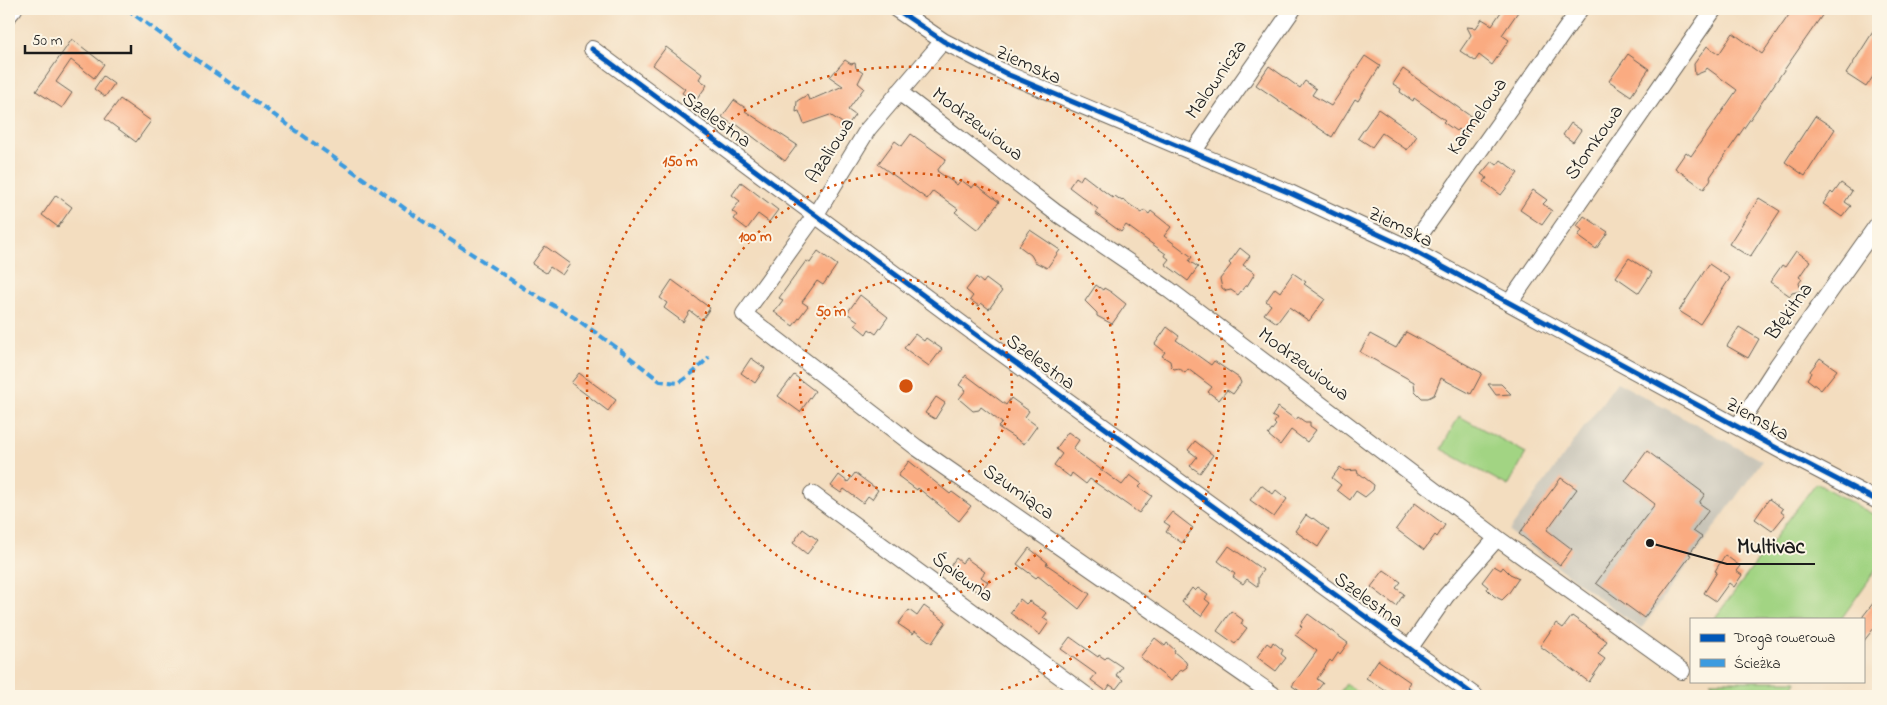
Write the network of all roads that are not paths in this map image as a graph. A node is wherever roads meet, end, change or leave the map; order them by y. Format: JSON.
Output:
{"nodes":[{"id":1,"x":14,"y":9,"type":"edge"},
{"id":2,"x":896,"y":9,"type":"edge"},
{"id":3,"x":1293,"y":9,"type":"edge"},
{"id":4,"x":1580,"y":9,"type":"edge"},
{"id":5,"x":1714,"y":9,"type":"edge"},
{"id":6,"x":9,"y":15,"type":"edge"},
{"id":7,"x":943,"y":41,"type":"junction"},
{"id":8,"x":592,"y":49,"type":"dead end"},
{"id":9,"x":899,"y":92,"type":"junction"},
{"id":10,"x":1192,"y":152,"type":"junction"},
{"id":11,"x":816,"y":214,"type":"junction"},
{"id":12,"x":1878,"y":224,"type":"edge"},
{"id":13,"x":1410,"y":249,"type":"junction"},
{"id":14,"x":1510,"y":302,"type":"junction"},
{"id":15,"x":744,"y":314,"type":"joint"},
{"id":16,"x":1738,"y":426,"type":"junction"},
{"id":17,"x":812,"y":494,"type":"dead end"},
{"id":18,"x":1878,"y":501,"type":"edge"},
{"id":19,"x":1497,"y":538,"type":"junction"},
{"id":20,"x":1409,"y":649,"type":"junction"},
{"id":21,"x":1682,"y":671,"type":"dead end"},
{"id":22,"x":1087,"y":696,"type":"edge"},
{"id":23,"x":1276,"y":696,"type":"edge"},
{"id":24,"x":1475,"y":696,"type":"edge"}],
"edges":[{"from":1,"to":6,"type":"street"},
{"from":2,"to":7,"type":"street","name":"Ziemska"},
{"from":3,"to":10,"type":"street","name":"Malownicza"},
{"from":4,"to":13,"type":"street","name":"Karmelowa"},
{"from":5,"to":14,"type":"street","name":"Słomkowa"},
{"from":7,"to":9,"type":"street","name":"Azaliowa"},
{"from":7,"to":10,"type":"street","name":"Ziemska"},
{"from":8,"to":11,"type":"street","name":"Szelestna"},
{"from":9,"to":11,"type":"street","name":"Azaliowa"},
{"from":9,"to":19,"type":"street","name":"Modrzewiowa"},
{"from":10,"to":13,"type":"street","name":"Ziemska"},
{"from":11,"to":15,"type":"street","name":"Azaliowa"},
{"from":11,"to":20,"type":"street","name":"Szelestna"},
{"from":12,"to":16,"type":"street","name":"Błękitna"},
{"from":13,"to":14,"type":"street","name":"Ziemska"},
{"from":14,"to":16,"type":"street","name":"Ziemska"},
{"from":15,"to":23,"type":"street","name":"Szumiąca"},
{"from":16,"to":18,"type":"street","name":"Ziemska"},
{"from":17,"to":22,"type":"street","name":"Śpiewna"},
{"from":19,"to":20,"type":"street"},
{"from":19,"to":21,"type":"street","name":"Modrzewiowa"},
{"from":20,"to":24,"type":"street","name":"Szelestna"}]}
